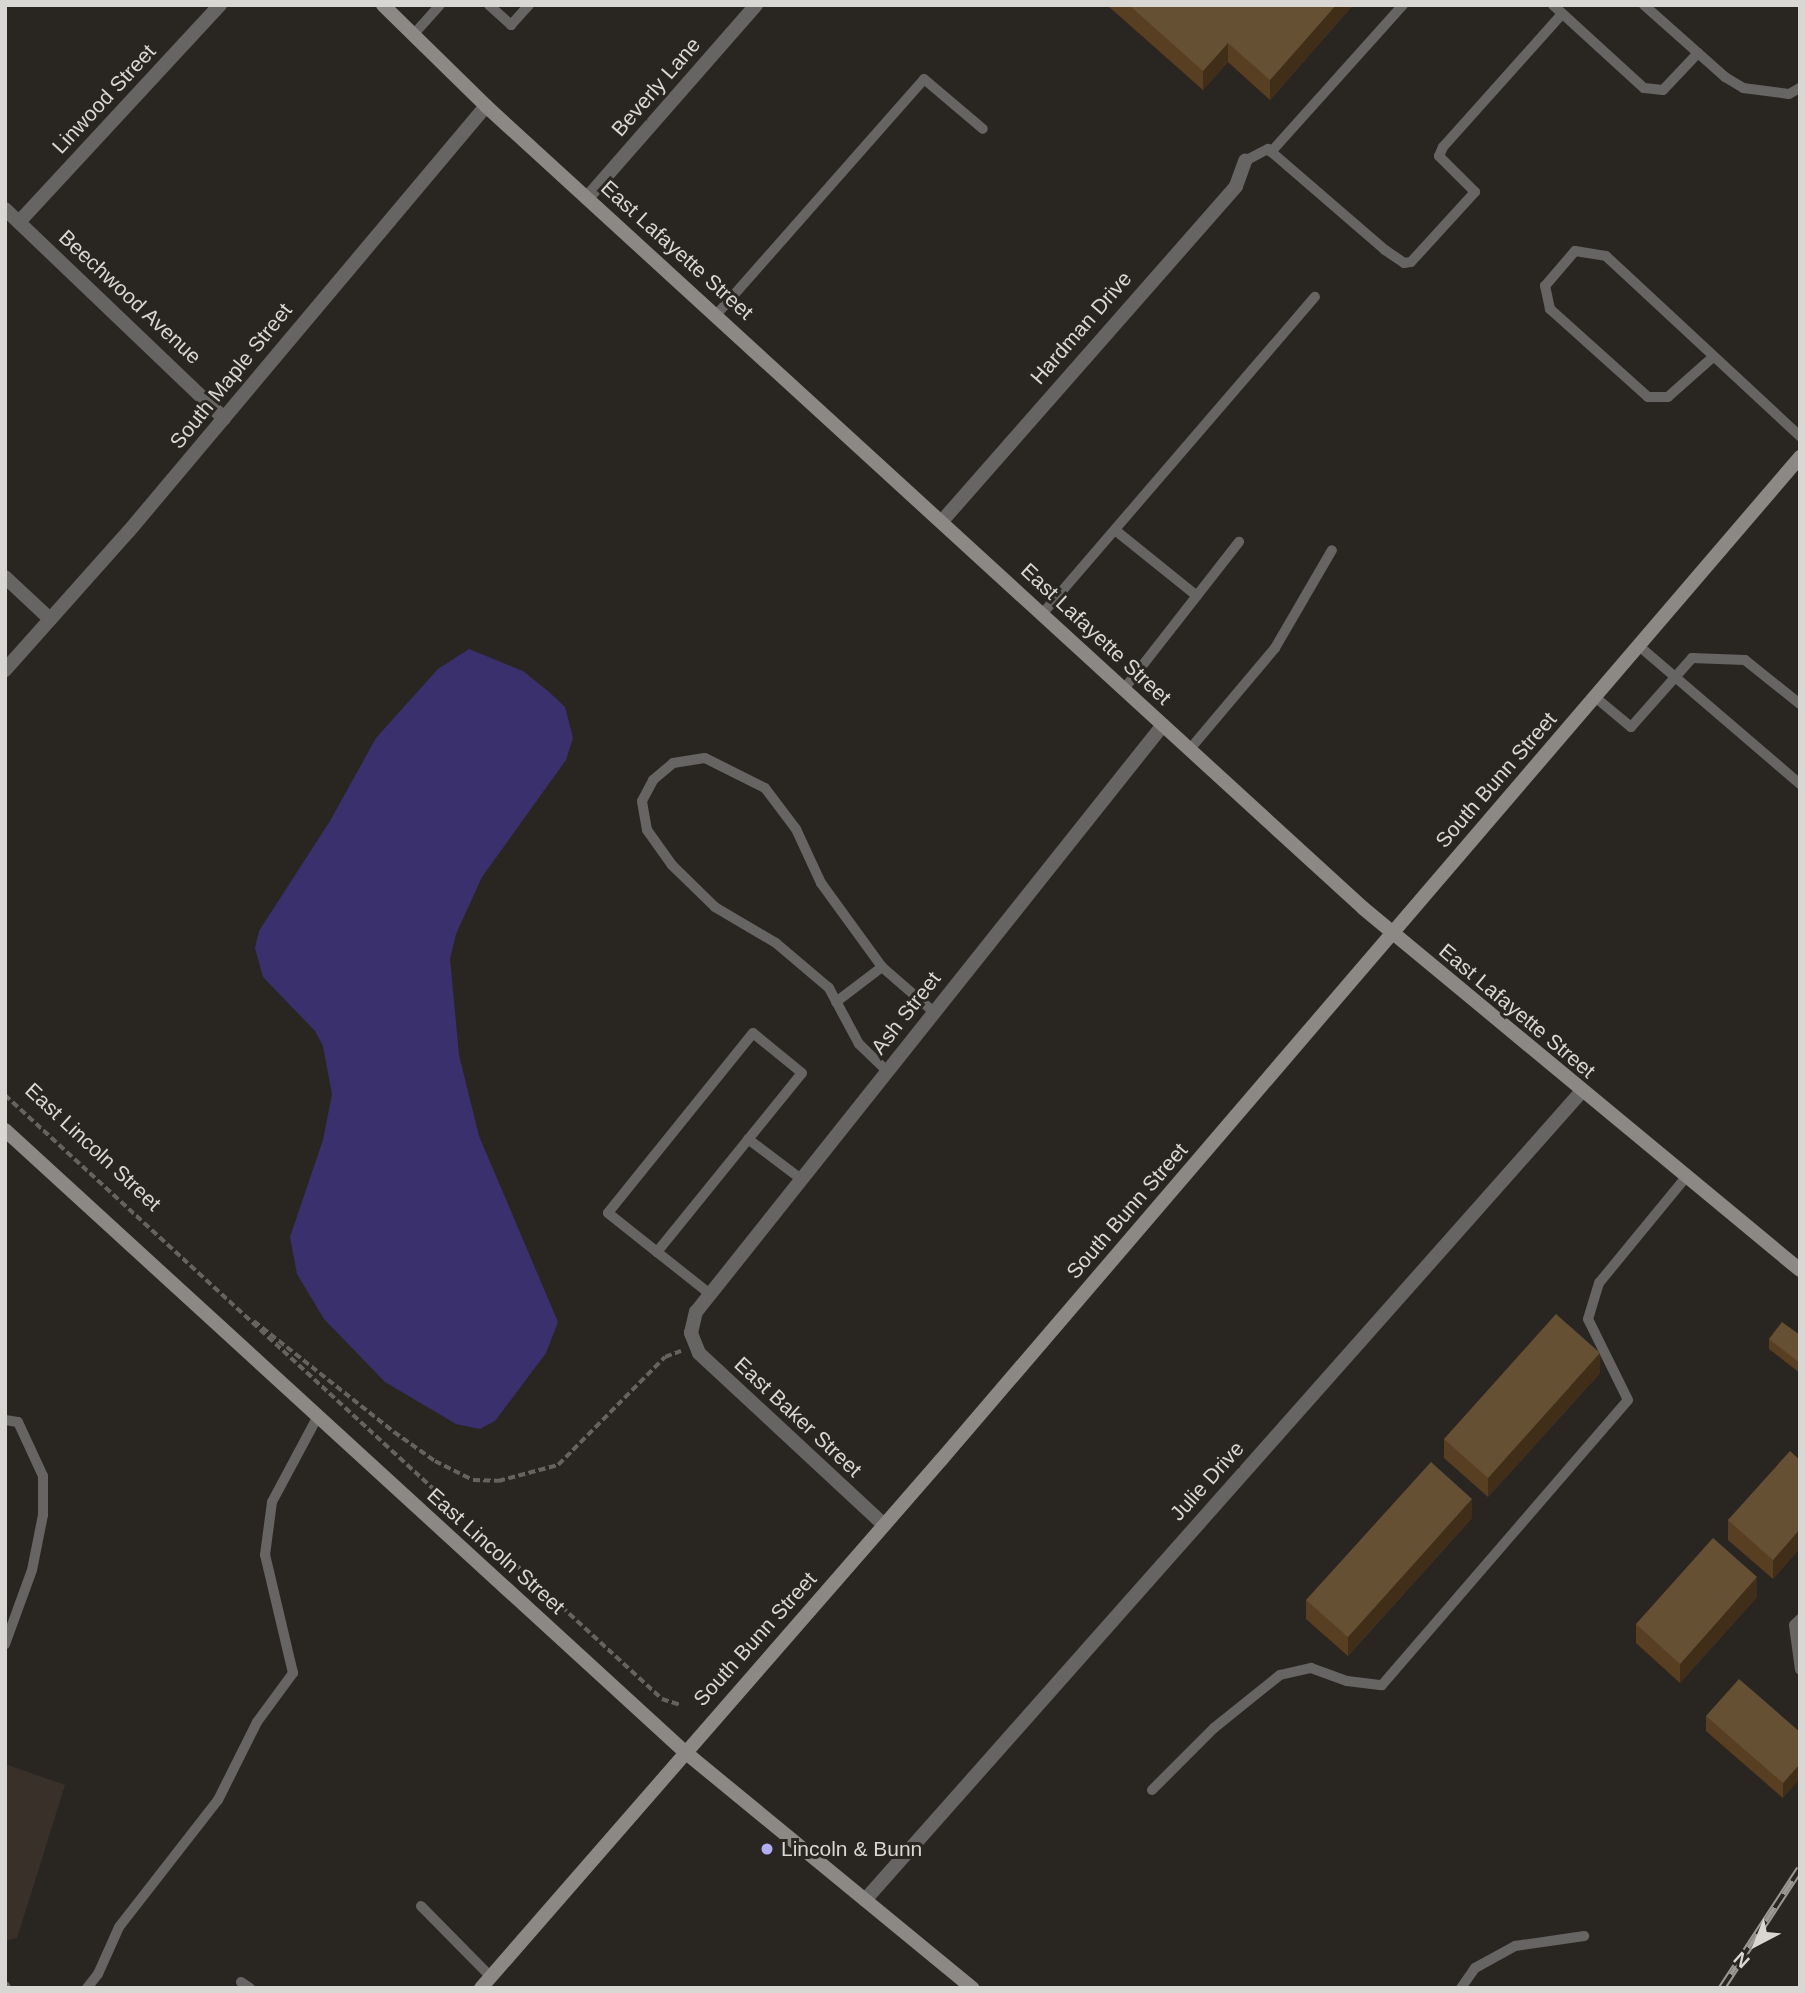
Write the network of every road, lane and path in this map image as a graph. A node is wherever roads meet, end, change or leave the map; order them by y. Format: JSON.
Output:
{"nodes":[{"id":1,"x":220,"y":5,"type":"edge"},
{"id":2,"x":383,"y":5,"type":"edge"},
{"id":3,"x":440,"y":5,"type":"edge"},
{"id":4,"x":489,"y":5,"type":"edge"},
{"id":5,"x":528,"y":5,"type":"edge"},
{"id":6,"x":756,"y":5,"type":"edge"},
{"id":7,"x":1404,"y":5,"type":"edge"},
{"id":8,"x":1553,"y":5,"type":"edge"},
{"id":9,"x":1644,"y":5,"type":"edge"},
{"id":10,"x":1562,"y":14,"type":"junction"},
{"id":11,"x":413,"y":35,"type":"junction"},
{"id":12,"x":1698,"y":54,"type":"junction"},
{"id":13,"x":1800,"y":88,"type":"edge"},
{"id":14,"x":486,"y":106,"type":"junction"},
{"id":15,"x":983,"y":129,"type":"dead end"},
{"id":16,"x":1271,"y":152,"type":"junction"},
{"id":17,"x":1245,"y":161,"type":"joint"},
{"id":18,"x":588,"y":197,"type":"junction"},
{"id":19,"x":5,"y":209,"type":"edge"},
{"id":20,"x":19,"y":222,"type":"junction"},
{"id":21,"x":1315,"y":297,"type":"dead end"},
{"id":22,"x":717,"y":314,"type":"junction"},
{"id":23,"x":1713,"y":358,"type":"junction"},
{"id":24,"x":224,"y":418,"type":"junction"},
{"id":25,"x":1800,"y":436,"type":"edge"},
{"id":26,"x":1800,"y":457,"type":"edge"},
{"id":27,"x":943,"y":520,"type":"junction"},
{"id":28,"x":1115,"y":530,"type":"junction"},
{"id":29,"x":1239,"y":542,"type":"dead end"},
{"id":30,"x":1332,"y":550,"type":"dead end"},
{"id":31,"x":5,"y":577,"type":"edge"},
{"id":32,"x":1197,"y":596,"type":"junction"},
{"id":33,"x":1043,"y":613,"type":"junction"},
{"id":34,"x":50,"y":619,"type":"junction"},
{"id":35,"x":1639,"y":646,"type":"junction"},
{"id":36,"x":5,"y":670,"type":"edge"},
{"id":37,"x":1674,"y":677,"type":"junction"},
{"id":38,"x":1124,"y":689,"type":"junction"},
{"id":39,"x":1595,"y":697,"type":"junction"},
{"id":40,"x":1800,"y":704,"type":"edge"},
{"id":41,"x":1163,"y":725,"type":"junction"},
{"id":42,"x":1189,"y":749,"type":"junction"},
{"id":43,"x":1800,"y":784,"type":"edge"},
{"id":44,"x":1392,"y":934,"type":"junction"},
{"id":45,"x":882,"y":967,"type":"junction"},
{"id":46,"x":836,"y":1002,"type":"junction"},
{"id":47,"x":934,"y":1012,"type":"junction"},
{"id":48,"x":887,"y":1071,"type":"junction"},
{"id":49,"x":1582,"y":1091,"type":"junction"},
{"id":50,"x":5,"y":1095,"type":"edge"},
{"id":51,"x":5,"y":1130,"type":"edge"},
{"id":52,"x":748,"y":1139,"type":"junction"},
{"id":53,"x":1686,"y":1177,"type":"junction"},
{"id":54,"x":801,"y":1179,"type":"junction"},
{"id":55,"x":657,"y":1252,"type":"junction"},
{"id":56,"x":1800,"y":1270,"type":"edge"},
{"id":57,"x":710,"y":1294,"type":"junction"},
{"id":58,"x":248,"y":1318,"type":"junction"},
{"id":59,"x":693,"y":1339,"type":"junction"},
{"id":60,"x":318,"y":1416,"type":"junction"},
{"id":61,"x":5,"y":1419,"type":"edge"},
{"id":62,"x":884,"y":1525,"type":"junction"},
{"id":63,"x":1800,"y":1619,"type":"edge"},
{"id":64,"x":5,"y":1644,"type":"edge"},
{"id":65,"x":1800,"y":1670,"type":"edge"},
{"id":66,"x":681,"y":1705,"type":"dead end"},
{"id":67,"x":685,"y":1752,"type":"junction"},
{"id":68,"x":1152,"y":1790,"type":"dead end"},
{"id":69,"x":865,"y":1900,"type":"junction"},
{"id":70,"x":421,"y":1906,"type":"dead end"},
{"id":71,"x":1584,"y":1936,"type":"dead end"},
{"id":72,"x":486,"y":1983,"type":"edge"},
{"id":73,"x":87,"y":1988,"type":"edge"},
{"id":74,"x":972,"y":1988,"type":"edge"},
{"id":75,"x":1461,"y":1988,"type":"edge"}],
"edges":[{"from":1,"to":20,"type":"street","name":"Linwood Street"},
{"from":2,"to":11,"type":"street","name":"East Lafayette Street"},
{"from":3,"to":11,"type":"lane"},
{"from":4,"to":5,"type":"lane"},
{"from":6,"to":18,"type":"street","name":"Beverly Lane"},
{"from":7,"to":16,"type":"lane"},
{"from":8,"to":10,"type":"lane"},
{"from":9,"to":12,"type":"lane"},
{"from":10,"to":12,"type":"lane"},
{"from":10,"to":16,"type":"lane"},
{"from":11,"to":14,"type":"street","name":"East Lafayette Street"},
{"from":12,"to":13,"type":"lane"},
{"from":14,"to":18,"type":"street","name":"East Lafayette Street"},
{"from":14,"to":24,"type":"street","name":"South Maple Street"},
{"from":15,"to":22,"type":"lane"},
{"from":16,"to":17,"type":"lane"},
{"from":17,"to":27,"type":"street","name":"Hardman Drive"},
{"from":18,"to":22,"type":"street","name":"East Lafayette Street"},
{"from":19,"to":20,"type":"street","name":"Beechwood Avenue"},
{"from":20,"to":24,"type":"street","name":"Beechwood Avenue"},
{"from":21,"to":28,"type":"lane"},
{"from":22,"to":27,"type":"street","name":"East Lafayette Street"},
{"from":23,"to":23,"type":"lane"},
{"from":23,"to":25,"type":"lane"},
{"from":24,"to":34,"type":"street","name":"South Maple Street"},
{"from":26,"to":35,"type":"street","name":"South Bunn Street"},
{"from":27,"to":33,"type":"street","name":"East Lafayette Street"},
{"from":28,"to":32,"type":"lane"},
{"from":28,"to":33,"type":"lane"},
{"from":29,"to":32,"type":"lane"},
{"from":30,"to":42,"type":"lane"},
{"from":31,"to":34,"type":"street"},
{"from":32,"to":38,"type":"lane"},
{"from":33,"to":38,"type":"street","name":"East Lafayette Street"},
{"from":34,"to":36,"type":"street","name":"South Maple Street"},
{"from":35,"to":37,"type":"lane"},
{"from":35,"to":39,"type":"street","name":"South Bunn Street"},
{"from":37,"to":39,"type":"lane"},
{"from":37,"to":40,"type":"lane"},
{"from":37,"to":43,"type":"lane"},
{"from":38,"to":41,"type":"street","name":"East Lafayette Street"},
{"from":39,"to":44,"type":"street","name":"South Bunn Street"},
{"from":41,"to":42,"type":"street","name":"East Lafayette Street"},
{"from":41,"to":47,"type":"street","name":"Ash Street"},
{"from":42,"to":44,"type":"street","name":"East Lafayette Street"},
{"from":44,"to":49,"type":"street","name":"East Lafayette Street"},
{"from":44,"to":62,"type":"street","name":"South Bunn Street"},
{"from":45,"to":46,"type":"lane"},
{"from":45,"to":46,"type":"lane"},
{"from":45,"to":47,"type":"lane"},
{"from":46,"to":48,"type":"lane"},
{"from":47,"to":48,"type":"street","name":"Ash Street"},
{"from":48,"to":54,"type":"street","name":"Ash Street"},
{"from":49,"to":53,"type":"street","name":"East Lafayette Street"},
{"from":49,"to":69,"type":"street","name":"Julie Drive"},
{"from":50,"to":58,"type":"path","name":"East Lincoln Street"},
{"from":51,"to":60,"type":"street","name":"East Lincoln Street"},
{"from":52,"to":54,"type":"lane"},
{"from":52,"to":55,"type":"lane"},
{"from":52,"to":55,"type":"lane"},
{"from":53,"to":56,"type":"street","name":"East Lafayette Street"},
{"from":53,"to":68,"type":"lane"},
{"from":54,"to":57,"type":"street","name":"Ash Street"},
{"from":55,"to":57,"type":"lane"},
{"from":57,"to":59,"type":"street","name":"Ash Street"},
{"from":58,"to":59,"type":"path"},
{"from":58,"to":66,"type":"path","name":"East Lincoln Street"},
{"from":59,"to":62,"type":"street","name":"East Baker Street"},
{"from":60,"to":67,"type":"street","name":"East Lincoln Street"},
{"from":60,"to":73,"type":"lane"},
{"from":61,"to":64,"type":"lane"},
{"from":62,"to":67,"type":"street","name":"South Bunn Street"},
{"from":63,"to":65,"type":"lane"},
{"from":67,"to":69,"type":"street","name":"East Lincoln Street"},
{"from":67,"to":72,"type":"street","name":"South Bunn Street"},
{"from":69,"to":74,"type":"street","name":"East Lincoln Street"},
{"from":70,"to":72,"type":"lane"},
{"from":71,"to":75,"type":"lane"}]}
